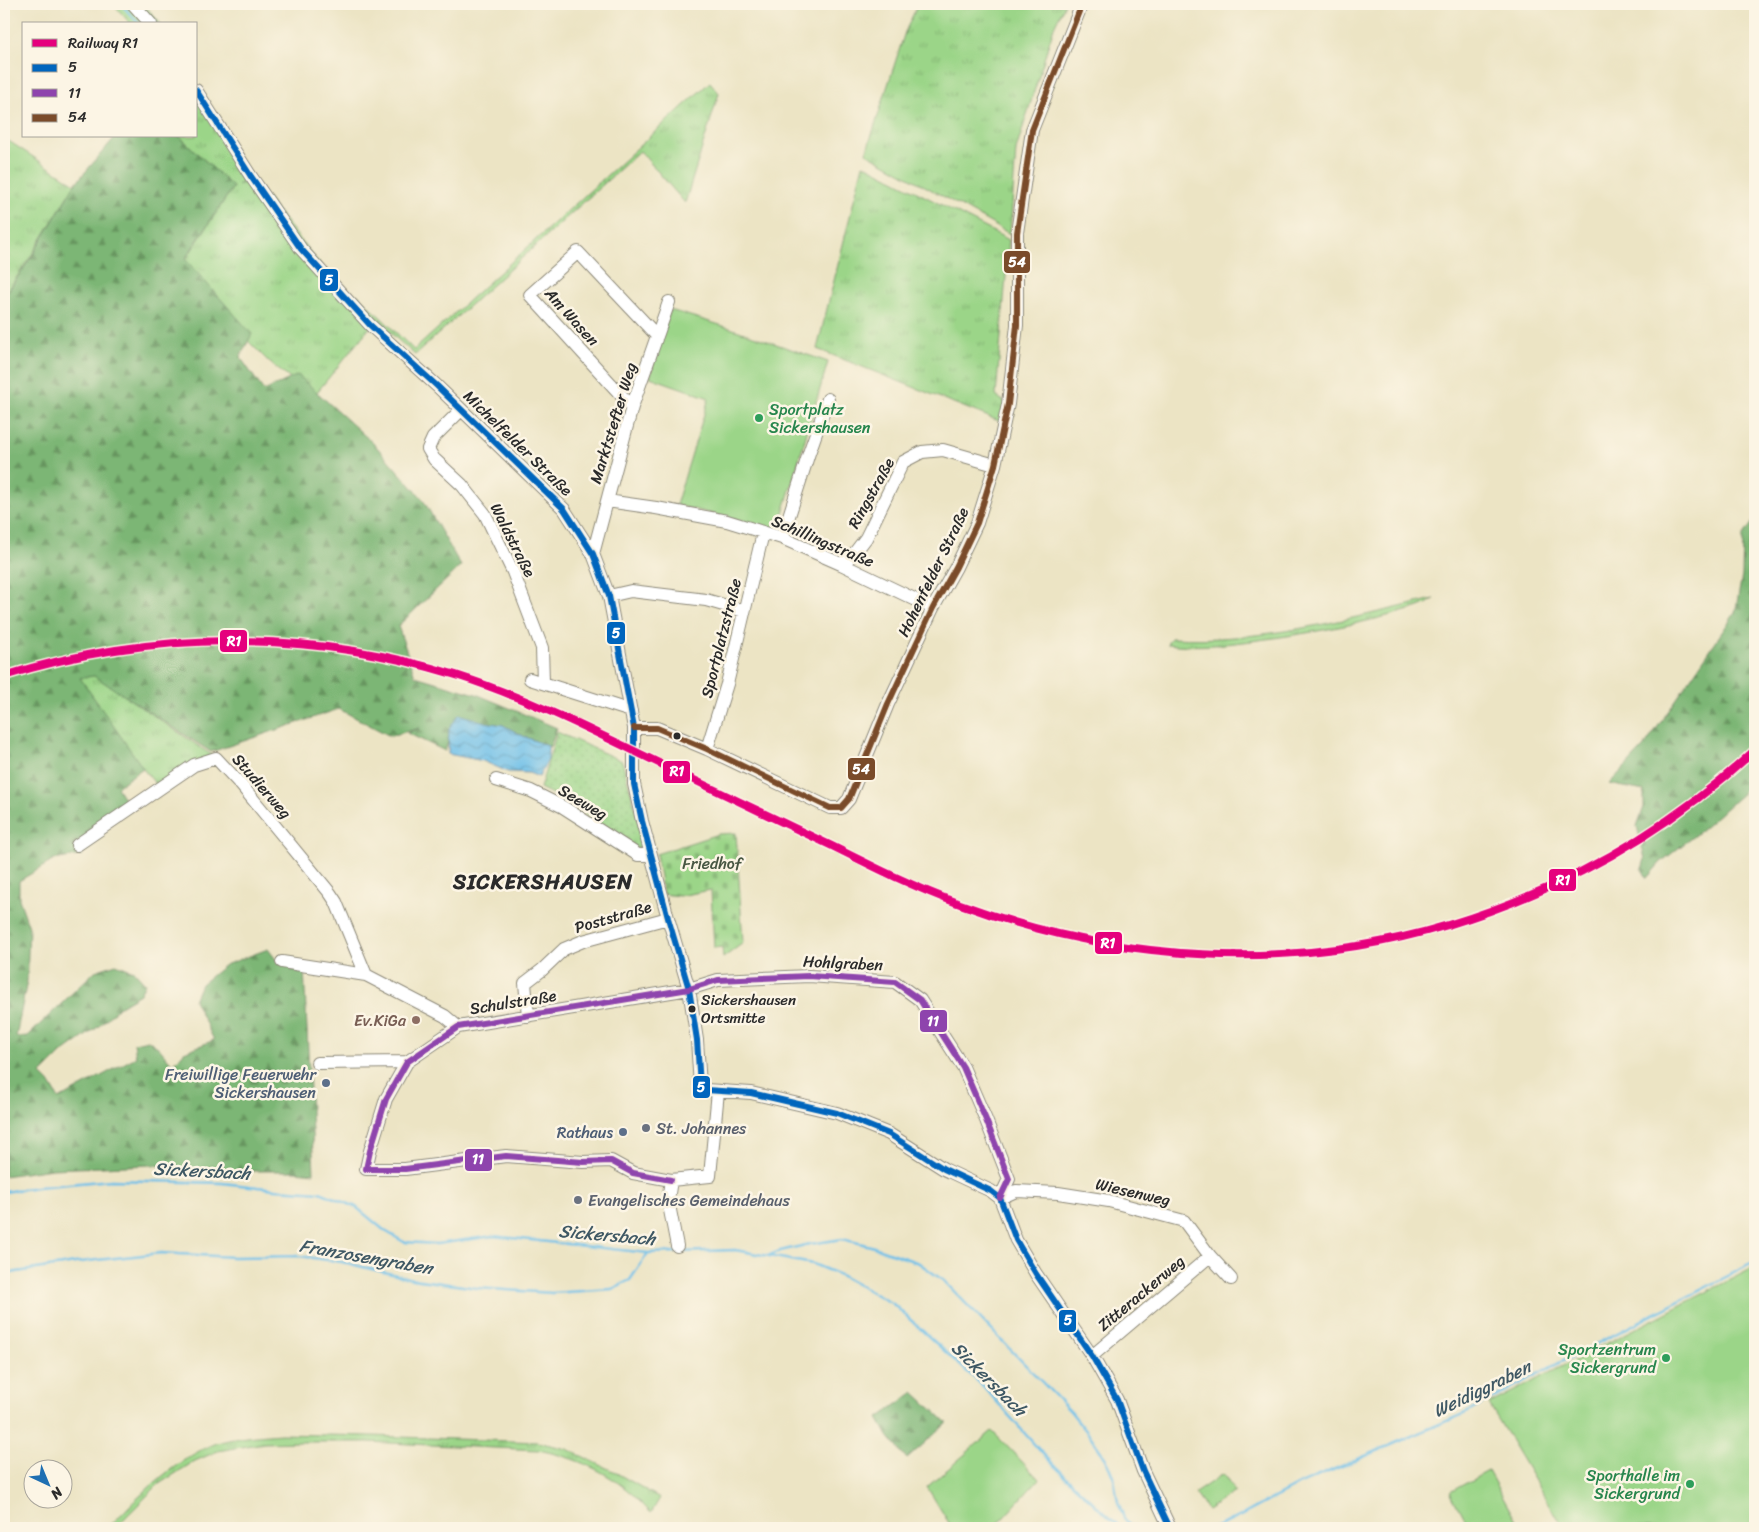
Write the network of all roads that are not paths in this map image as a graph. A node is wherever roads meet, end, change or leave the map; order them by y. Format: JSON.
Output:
{"nodes":[{"id":1,"x":133,"y":4,"type":"edge"},
{"id":2,"x":1082,"y":4,"type":"edge"},
{"id":3,"x":148,"y":22,"type":"edge"},
{"id":4,"x":198,"y":93,"type":"edge"},
{"id":5,"x":669,"y":302,"type":"dead end"},
{"id":6,"x":657,"y":336,"type":"junction"},
{"id":7,"x":828,"y":400,"type":"dead end"},
{"id":8,"x":632,"y":407,"type":"junction"},
{"id":9,"x":460,"y":410,"type":"junction"},
{"id":10,"x":995,"y":465,"type":"junction"},
{"id":11,"x":607,"y":501,"type":"junction"},
{"id":12,"x":763,"y":533,"type":"junction"},
{"id":13,"x":782,"y":538,"type":"junction"},
{"id":14,"x":593,"y":554,"type":"junction"},
{"id":15,"x":841,"y":564,"type":"junction"},
{"id":16,"x":609,"y":596,"type":"junction"},
{"id":17,"x":934,"y":608,"type":"junction"},
{"id":18,"x":744,"y":611,"type":"junction"},
{"id":19,"x":530,"y":679,"type":"dead end"},
{"id":20,"x":543,"y":682,"type":"junction"},
{"id":21,"x":631,"y":711,"type":"junction"},
{"id":22,"x":634,"y":728,"type":"junction"},
{"id":23,"x":707,"y":749,"type":"junction"},
{"id":24,"x":496,"y":780,"type":"dead end"},
{"id":25,"x":77,"y":845,"type":"dead end"},
{"id":26,"x":650,"y":854,"type":"junction"},
{"id":27,"x":668,"y":918,"type":"junction"},
{"id":28,"x":282,"y":962,"type":"dead end"},
{"id":29,"x":366,"y":975,"type":"junction"},
{"id":30,"x":689,"y":989,"type":"junction"},
{"id":31,"x":528,"y":1016,"type":"junction"},
{"id":32,"x":458,"y":1027,"type":"junction"},
{"id":33,"x":407,"y":1062,"type":"junction"},
{"id":34,"x":317,"y":1063,"type":"dead end"},
{"id":35,"x":718,"y":1090,"type":"junction"},
{"id":36,"x":671,"y":1180,"type":"junction"},
{"id":37,"x":1000,"y":1198,"type":"junction"},
{"id":38,"x":677,"y":1246,"type":"dead end"},
{"id":39,"x":1210,"y":1256,"type":"junction"},
{"id":40,"x":1231,"y":1279,"type":"dead end"},
{"id":41,"x":1092,"y":1356,"type":"junction"},
{"id":42,"x":1170,"y":1528,"type":"edge"}],
"edges":[{"from":1,"to":3,"type":"street"},
{"from":2,"to":10,"type":"street","name":"Hohenfelder Straße"},
{"from":4,"to":9,"type":"street","name":"Michelfelder Straße"},
{"from":5,"to":6,"type":"street","name":"Marktstefter Weg"},
{"from":6,"to":8,"type":"street","name":"Marktstefter Weg"},
{"from":6,"to":8,"type":"street","name":"Am Wasen"},
{"from":7,"to":13,"type":"street"},
{"from":8,"to":11,"type":"street","name":"Marktstefter Weg"},
{"from":9,"to":14,"type":"street","name":"Michelfelder Straße"},
{"from":9,"to":20,"type":"street","name":"Waldstraße"},
{"from":10,"to":15,"type":"street","name":"Ringstraße"},
{"from":10,"to":17,"type":"street","name":"Hohenfelder Straße"},
{"from":11,"to":12,"type":"street","name":"Schillingstraße"},
{"from":11,"to":14,"type":"street","name":"Marktstefter Weg"},
{"from":12,"to":13,"type":"street","name":"Schillingstraße"},
{"from":12,"to":18,"type":"street","name":"Sportplatzstraße"},
{"from":13,"to":15,"type":"street","name":"Schillingstraße"},
{"from":14,"to":16,"type":"street","name":"Michelfelder Straße"},
{"from":15,"to":17,"type":"street","name":"Schillingstraße"},
{"from":16,"to":18,"type":"street"},
{"from":16,"to":21,"type":"street","name":"Michelfelder Straße"},
{"from":17,"to":23,"type":"street","name":"Hohenfelder Straße"},
{"from":18,"to":23,"type":"street","name":"Sportplatzstraße"},
{"from":19,"to":20,"type":"street"},
{"from":20,"to":21,"type":"street"},
{"from":21,"to":22,"type":"street","name":"Michelfelder Straße"},
{"from":22,"to":23,"type":"street","name":"Hohenfelder Straße"},
{"from":22,"to":26,"type":"street","name":"Michelfelder Straße"},
{"from":24,"to":26,"type":"street","name":"Seeweg"},
{"from":25,"to":29,"type":"street","name":"Studierweg"},
{"from":26,"to":27,"type":"street","name":"Michelfelder Straße"},
{"from":27,"to":30,"type":"street","name":"Michelfelder Straße"},
{"from":27,"to":31,"type":"street","name":"Poststraße"},
{"from":28,"to":29,"type":"street"},
{"from":29,"to":32,"type":"street"},
{"from":30,"to":31,"type":"street","name":"Schulstraße"},
{"from":30,"to":35,"type":"street","name":"Michelfelder Straße"},
{"from":30,"to":37,"type":"street","name":"Hohlgraben"},
{"from":31,"to":32,"type":"street","name":"Schulstraße"},
{"from":32,"to":33,"type":"street","name":"Schulstraße"},
{"from":33,"to":34,"type":"street"},
{"from":33,"to":36,"type":"street","name":"Schulstraße"},
{"from":35,"to":36,"type":"street"},
{"from":35,"to":37,"type":"street"},
{"from":36,"to":38,"type":"street"},
{"from":37,"to":39,"type":"street","name":"Wiesenweg"},
{"from":37,"to":41,"type":"street"},
{"from":39,"to":40,"type":"street","name":"Wiesenweg"},
{"from":39,"to":41,"type":"street","name":"Zitterackerweg"},
{"from":41,"to":42,"type":"street"}]}
